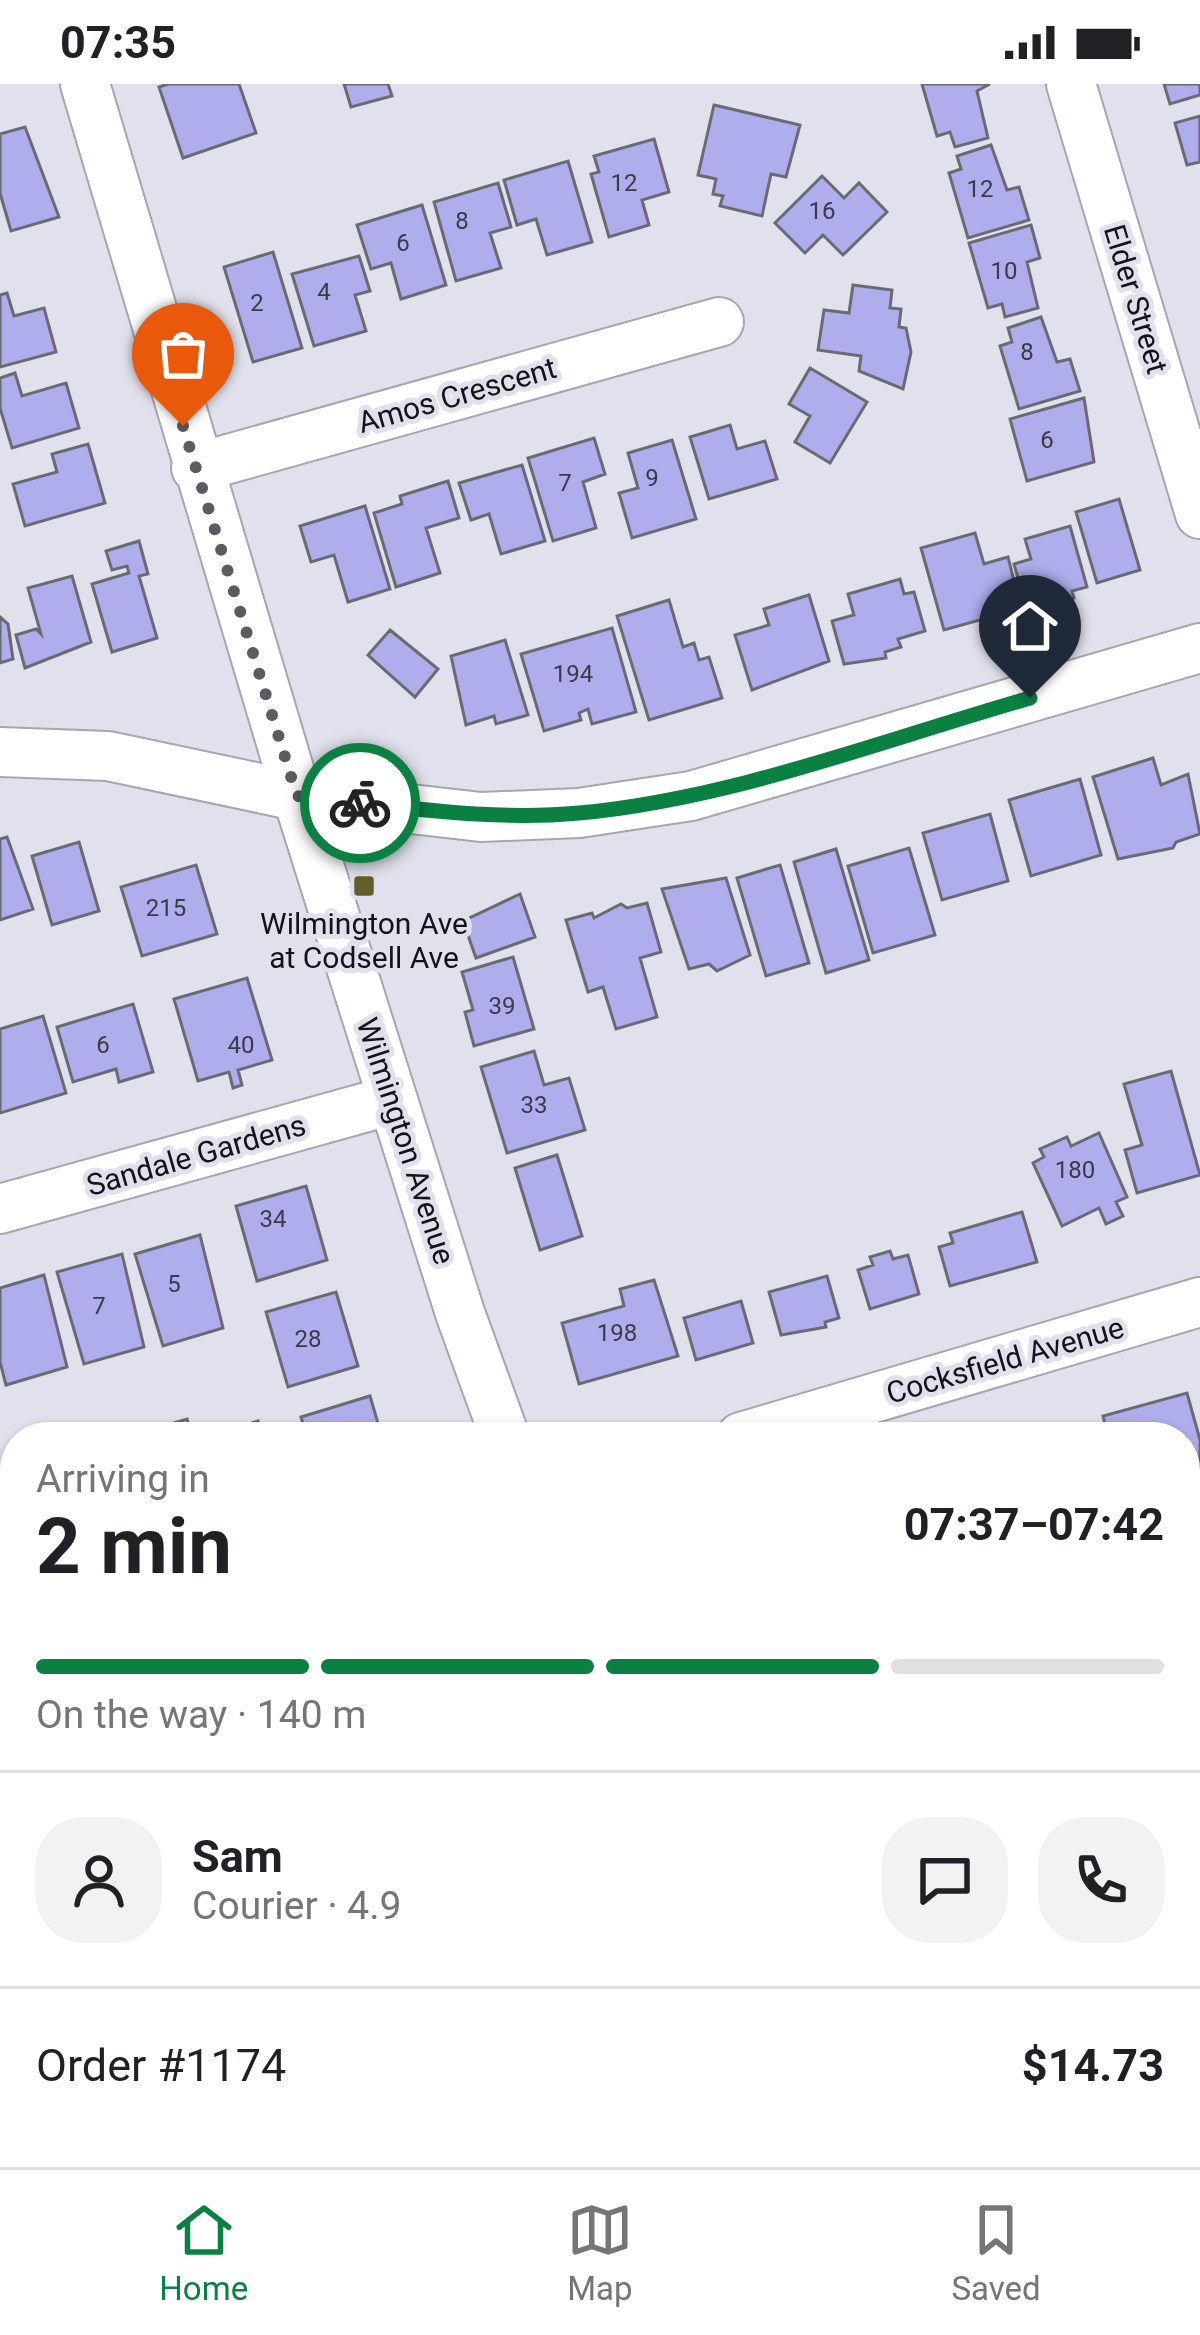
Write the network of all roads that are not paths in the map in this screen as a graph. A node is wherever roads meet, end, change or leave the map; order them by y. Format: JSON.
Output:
{"nodes":[{"id":1,"x":85,"y":84,"type":"edge"},
{"id":2,"x":1071,"y":84,"type":"edge"},
{"id":3,"x":719,"y":322,"type":"dead end"},
{"id":4,"x":196,"y":468,"type":"junction"},
{"id":5,"x":1200,"y":514,"type":"edge"},
{"id":6,"x":1200,"y":648,"type":"edge"},
{"id":7,"x":0,"y":752,"type":"edge"},
{"id":8,"x":297,"y":796,"type":"junction"},
{"id":9,"x":392,"y":1100,"type":"junction"},
{"id":10,"x":0,"y":1209,"type":"edge"},
{"id":11,"x":1198,"y":1303,"type":"edge"},
{"id":12,"x":500,"y":1422,"type":"edge"},
{"id":13,"x":792,"y":1422,"type":"edge"}],
"edges":[{"from":1,"to":4,"type":"street","name":"Wilmington Avenue"},
{"from":2,"to":5,"type":"street","name":"Elder Street"},
{"from":3,"to":4,"type":"street","name":"Amos Crescent"},
{"from":4,"to":8,"type":"street","name":"Wilmington Avenue"},
{"from":6,"to":8,"type":"street"},
{"from":7,"to":8,"type":"street"},
{"from":8,"to":9,"type":"street","name":"Wilmington Avenue"},
{"from":9,"to":10,"type":"street","name":"Sandale Gardens"},
{"from":9,"to":12,"type":"street","name":"Wilmington Avenue"},
{"from":11,"to":13,"type":"street","name":"Cocksfield Avenue"}]}
